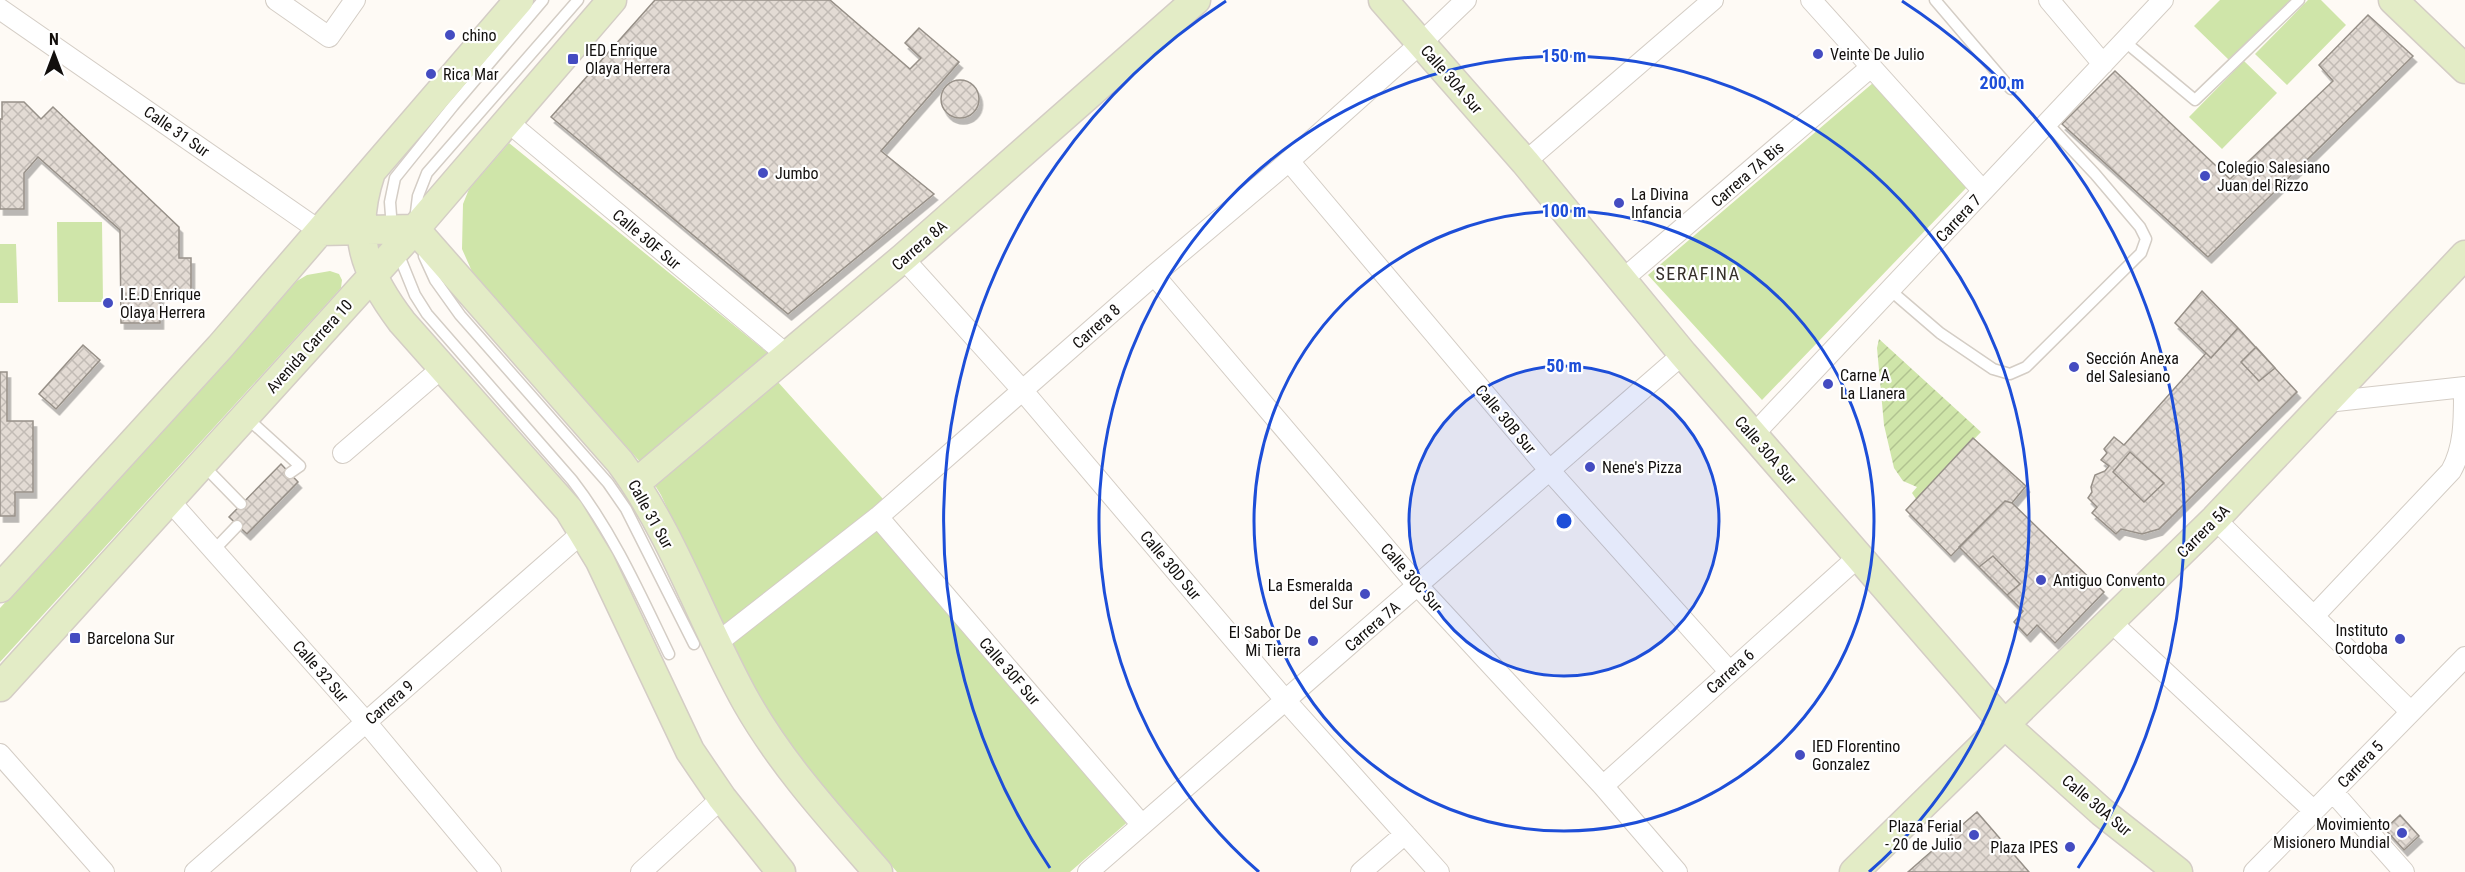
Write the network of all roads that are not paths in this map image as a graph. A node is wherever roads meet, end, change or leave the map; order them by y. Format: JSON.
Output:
{"nodes":[{"id":1,"x":276,"y":0,"type":"edge"},
{"id":2,"x":355,"y":0,"type":"edge"},
{"id":3,"x":519,"y":0,"type":"edge"},
{"id":4,"x":543,"y":0,"type":"edge"},
{"id":5,"x":578,"y":0,"type":"edge"},
{"id":6,"x":612,"y":0,"type":"edge"},
{"id":7,"x":1197,"y":0,"type":"edge"},
{"id":8,"x":1383,"y":0,"type":"edge"},
{"id":9,"x":1466,"y":0,"type":"edge"},
{"id":10,"x":1713,"y":0,"type":"edge"},
{"id":11,"x":1811,"y":0,"type":"edge"},
{"id":12,"x":1935,"y":0,"type":"edge"},
{"id":13,"x":2049,"y":0,"type":"edge"},
{"id":14,"x":2163,"y":0,"type":"edge"},
{"id":15,"x":2299,"y":0,"type":"edge"},
{"id":16,"x":2393,"y":0,"type":"edge"},
{"id":17,"x":0,"y":9,"type":"edge"},
{"id":18,"x":2124,"y":41,"type":"junction"},
{"id":19,"x":1421,"y":44,"type":"junction"},
{"id":20,"x":2103,"y":64,"type":"junction"},
{"id":21,"x":1871,"y":68,"type":"junction"},
{"id":22,"x":2465,"y":69,"type":"edge"},
{"id":23,"x":2011,"y":89,"type":"dead end"},
{"id":24,"x":508,"y":122,"type":"junction"},
{"id":25,"x":2048,"y":124,"type":"junction"},
{"id":26,"x":1289,"y":161,"type":"junction"},
{"id":27,"x":1525,"y":162,"type":"junction"},
{"id":28,"x":371,"y":172,"type":"junction"},
{"id":29,"x":1983,"y":190,"type":"junction"},
{"id":30,"x":361,"y":230,"type":"junction"},
{"id":31,"x":321,"y":231,"type":"junction"},
{"id":32,"x":401,"y":236,"type":"junction"},
{"id":33,"x":2465,"y":255,"type":"edge"},
{"id":34,"x":903,"y":258,"type":"junction"},
{"id":35,"x":1154,"y":274,"type":"junction"},
{"id":36,"x":372,"y":276,"type":"junction"},
{"id":37,"x":1622,"y":280,"type":"junction"},
{"id":38,"x":1890,"y":290,"type":"junction"},
{"id":39,"x":1683,"y":354,"type":"junction"},
{"id":40,"x":787,"y":356,"type":"junction"},
{"id":41,"x":442,"y":368,"type":"junction"},
{"id":42,"x":2465,"y":387,"type":"edge"},
{"id":43,"x":1023,"y":391,"type":"junction"},
{"id":44,"x":2327,"y":402,"type":"junction"},
{"id":45,"x":246,"y":416,"type":"junction"},
{"id":46,"x":1753,"y":435,"type":"junction"},
{"id":47,"x":343,"y":453,"type":"dead end"},
{"id":48,"x":202,"y":464,"type":"junction"},
{"id":49,"x":1550,"y":471,"type":"junction"},
{"id":50,"x":290,"y":473,"type":"dead end"},
{"id":51,"x":636,"y":483,"type":"junction"},
{"id":52,"x":170,"y":500,"type":"junction"},
{"id":53,"x":241,"y":504,"type":"dead end"},
{"id":54,"x":878,"y":517,"type":"junction"},
{"id":55,"x":2215,"y":519,"type":"junction"},
{"id":56,"x":237,"y":526,"type":"dead end"},
{"id":57,"x":583,"y":532,"type":"junction"},
{"id":58,"x":214,"y":550,"type":"junction"},
{"id":59,"x":1858,"y":557,"type":"junction"},
{"id":60,"x":1418,"y":586,"type":"junction"},
{"id":61,"x":0,"y":588,"type":"edge"},
{"id":62,"x":2314,"y":616,"type":"junction"},
{"id":63,"x":2111,"y":622,"type":"junction"},
{"id":64,"x":705,"y":643,"type":"junction"},
{"id":65,"x":669,"y":654,"type":"dead end"},
{"id":66,"x":2465,"y":657,"type":"edge"},
{"id":67,"x":1729,"y":671,"type":"junction"},
{"id":68,"x":0,"y":687,"type":"edge"},
{"id":69,"x":1286,"y":701,"type":"junction"},
{"id":70,"x":2411,"y":712,"type":"junction"},
{"id":71,"x":366,"y":722,"type":"junction"},
{"id":72,"x":2005,"y":725,"type":"junction"},
{"id":73,"x":0,"y":754,"type":"edge"},
{"id":74,"x":1603,"y":786,"type":"junction"},
{"id":75,"x":2332,"y":792,"type":"junction"},
{"id":76,"x":722,"y":798,"type":"junction"},
{"id":77,"x":2102,"y":812,"type":"junction"},
{"id":78,"x":2314,"y":812,"type":"junction"},
{"id":79,"x":1142,"y":825,"type":"junction"},
{"id":80,"x":1405,"y":834,"type":"junction"},
{"id":81,"x":2144,"y":860,"type":"dead end"},
{"id":82,"x":104,"y":872,"type":"edge"},
{"id":83,"x":195,"y":872,"type":"edge"},
{"id":84,"x":491,"y":872,"type":"edge"},
{"id":85,"x":641,"y":872,"type":"edge"},
{"id":86,"x":781,"y":872,"type":"edge"},
{"id":87,"x":878,"y":872,"type":"edge"},
{"id":88,"x":1088,"y":872,"type":"edge"},
{"id":89,"x":1361,"y":872,"type":"edge"},
{"id":90,"x":1439,"y":872,"type":"edge"},
{"id":91,"x":1677,"y":872,"type":"edge"},
{"id":92,"x":1854,"y":872,"type":"edge"},
{"id":93,"x":2178,"y":872,"type":"edge"},
{"id":94,"x":2254,"y":872,"type":"edge"},
{"id":95,"x":2404,"y":872,"type":"edge"}],
"edges":[{"from":1,"to":2,"type":"street"},
{"from":3,"to":28,"type":"street"},
{"from":4,"to":32,"type":"lane"},
{"from":5,"to":32,"type":"lane"},
{"from":6,"to":24,"type":"street","name":"Avenida Carrera 10"},
{"from":7,"to":34,"type":"street","name":"Carrera 8A"},
{"from":8,"to":19,"type":"street","name":"Calle 30A Sur"},
{"from":9,"to":19,"type":"street","name":"Carrera 8"},
{"from":10,"to":27,"type":"street"},
{"from":11,"to":21,"type":"street"},
{"from":12,"to":23,"type":"lane"},
{"from":13,"to":20,"type":"street"},
{"from":14,"to":18,"type":"street","name":"Carrera 7"},
{"from":15,"to":18,"type":"lane"},
{"from":16,"to":22,"type":"street"},
{"from":17,"to":31,"type":"street","name":"Calle 31 Sur"},
{"from":18,"to":20,"type":"street","name":"Carrera 7"},
{"from":19,"to":26,"type":"street","name":"Carrera 8"},
{"from":19,"to":27,"type":"street","name":"Calle 30A Sur"},
{"from":20,"to":25,"type":"street","name":"Carrera 7"},
{"from":21,"to":29,"type":"street"},
{"from":21,"to":37,"type":"street","name":"Carrera 7A Bis"},
{"from":24,"to":32,"type":"street","name":"Avenida Carrera 10"},
{"from":24,"to":40,"type":"street","name":"Calle 30F Sur"},
{"from":25,"to":29,"type":"street","name":"Carrera 7"},
{"from":25,"to":38,"type":"lane"},
{"from":26,"to":35,"type":"street","name":"Carrera 8"},
{"from":26,"to":49,"type":"street","name":"Calle 30B Sur"},
{"from":27,"to":37,"type":"street","name":"Calle 30A Sur"},
{"from":28,"to":30,"type":"street"},
{"from":28,"to":31,"type":"street"},
{"from":29,"to":38,"type":"street","name":"Carrera 7"},
{"from":30,"to":31,"type":"street"},
{"from":30,"to":32,"type":"street"},
{"from":30,"to":36,"type":"street"},
{"from":31,"to":61,"type":"street"},
{"from":32,"to":36,"type":"street","name":"Avenida Carrera 10"},
{"from":32,"to":51,"type":"street","name":"Calle 31 Sur"},
{"from":32,"to":64,"type":"lane"},
{"from":32,"to":65,"type":"lane"},
{"from":33,"to":44,"type":"street","name":"Carrera 5A"},
{"from":34,"to":40,"type":"street","name":"Carrera 8A"},
{"from":34,"to":43,"type":"street","name":"Calle 30D Sur"},
{"from":35,"to":43,"type":"street","name":"Carrera 8"},
{"from":35,"to":60,"type":"street","name":"Calle 30C Sur"},
{"from":36,"to":41,"type":"street"},
{"from":36,"to":45,"type":"street","name":"Avenida Carrera 10"},
{"from":37,"to":39,"type":"street","name":"Calle 30A Sur"},
{"from":38,"to":46,"type":"street","name":"Carrera 7"},
{"from":39,"to":46,"type":"street","name":"Calle 30A Sur"},
{"from":39,"to":49,"type":"street","name":"Carrera 7A"},
{"from":40,"to":51,"type":"street","name":"Carrera 8A"},
{"from":41,"to":47,"type":"street"},
{"from":41,"to":57,"type":"street"},
{"from":42,"to":44,"type":"street"},
{"from":42,"to":62,"type":"street"},
{"from":43,"to":54,"type":"street","name":"Carrera 8"},
{"from":43,"to":69,"type":"street","name":"Calle 30D Sur"},
{"from":44,"to":55,"type":"street","name":"Carrera 5A"},
{"from":45,"to":48,"type":"street","name":"Avenida Carrera 10"},
{"from":45,"to":50,"type":"lane"},
{"from":46,"to":59,"type":"street","name":"Calle 30A Sur"},
{"from":48,"to":52,"type":"street","name":"Avenida Carrera 10"},
{"from":48,"to":53,"type":"lane"},
{"from":49,"to":60,"type":"street","name":"Carrera 7A"},
{"from":49,"to":67,"type":"street","name":"Calle 30B Sur"},
{"from":51,"to":64,"type":"street","name":"Calle 31 Sur"},
{"from":52,"to":58,"type":"street","name":"Calle 32 Sur"},
{"from":52,"to":68,"type":"street","name":"Avenida Carrera 10"},
{"from":54,"to":64,"type":"street","name":"Carrera 8"},
{"from":54,"to":79,"type":"street","name":"Calle 30F Sur"},
{"from":55,"to":62,"type":"street"},
{"from":55,"to":63,"type":"street","name":"Carrera 5A"},
{"from":56,"to":58,"type":"lane"},
{"from":57,"to":71,"type":"street","name":"Carrera 9"},
{"from":57,"to":76,"type":"street"},
{"from":58,"to":71,"type":"street","name":"Calle 32 Sur"},
{"from":59,"to":67,"type":"street","name":"Carrera 6"},
{"from":59,"to":72,"type":"street","name":"Calle 30A Sur"},
{"from":60,"to":69,"type":"street","name":"Carrera 7A"},
{"from":60,"to":74,"type":"street","name":"Calle 30C Sur"},
{"from":62,"to":70,"type":"street"},
{"from":63,"to":72,"type":"street","name":"Carrera 5A"},
{"from":63,"to":78,"type":"street"},
{"from":64,"to":87,"type":"street","name":"Calle 31 Sur"},
{"from":66,"to":70,"type":"street","name":"Carrera 5"},
{"from":67,"to":74,"type":"street","name":"Carrera 6"},
{"from":69,"to":79,"type":"street","name":"Carrera 7A"},
{"from":69,"to":80,"type":"street","name":"Calle 30D Sur"},
{"from":70,"to":75,"type":"street","name":"Carrera 5"},
{"from":71,"to":83,"type":"street","name":"Carrera 9"},
{"from":71,"to":84,"type":"street","name":"Calle 32 Sur"},
{"from":72,"to":77,"type":"street","name":"Calle 30A Sur"},
{"from":72,"to":92,"type":"street","name":"Carrera 5A"},
{"from":73,"to":82,"type":"street"},
{"from":74,"to":91,"type":"street","name":"Calle 30C Sur"},
{"from":75,"to":78,"type":"street","name":"Carrera 5"},
{"from":75,"to":95,"type":"street"},
{"from":76,"to":85,"type":"street"},
{"from":76,"to":86,"type":"street"},
{"from":77,"to":81,"type":"lane"},
{"from":77,"to":93,"type":"street","name":"Calle 30A Sur"},
{"from":78,"to":94,"type":"street","name":"Carrera 5"},
{"from":79,"to":88,"type":"street","name":"Carrera 7A"},
{"from":80,"to":89,"type":"street"},
{"from":80,"to":90,"type":"street","name":"Calle 30D Sur"}]}
